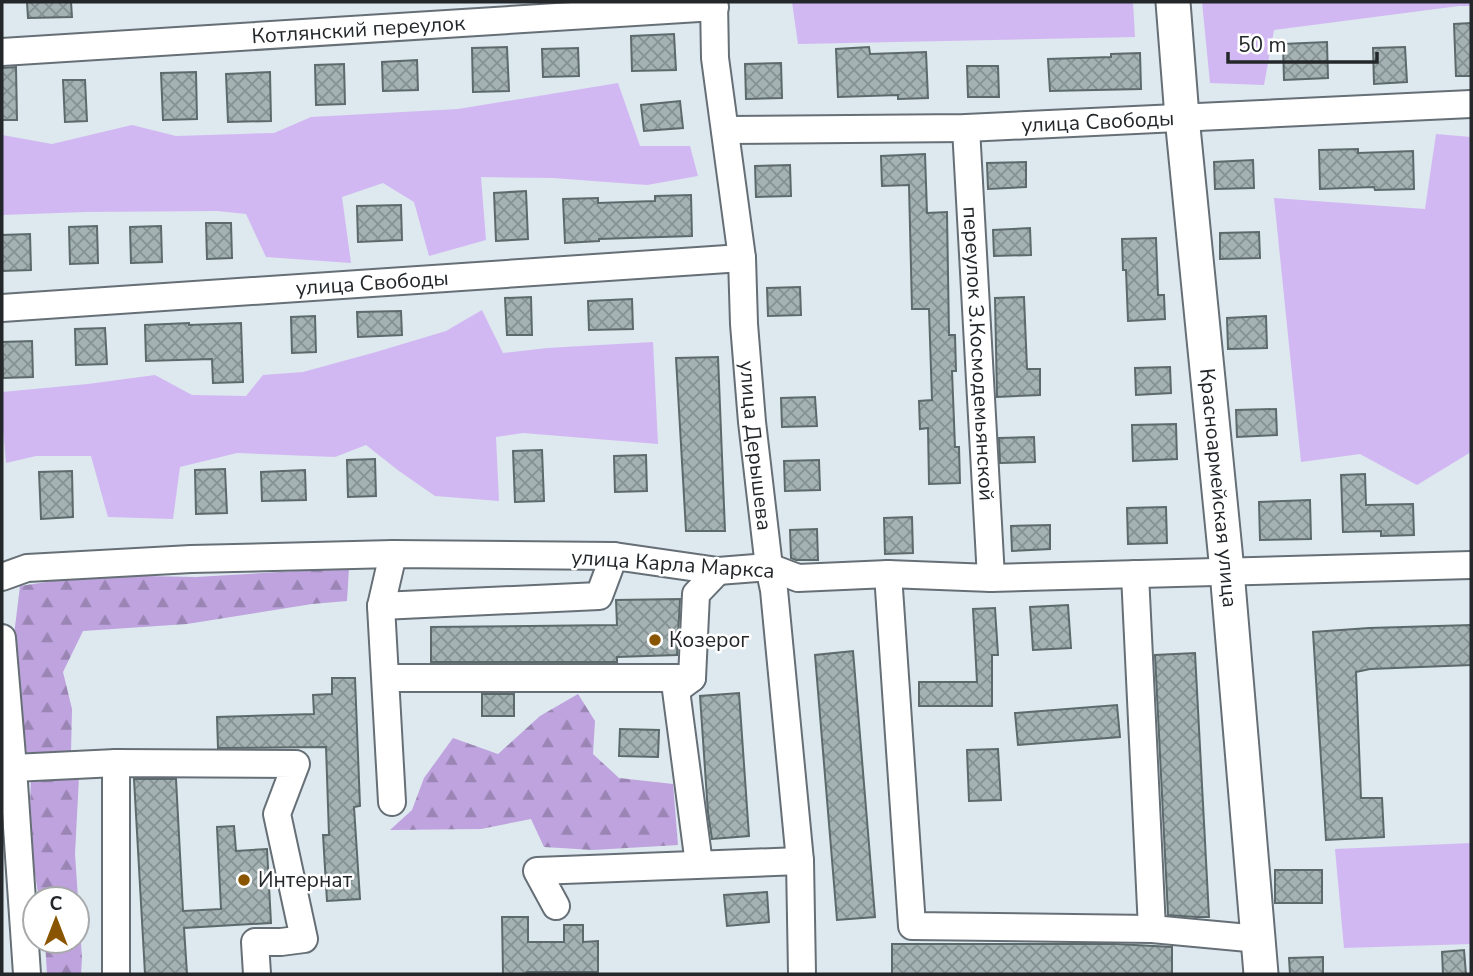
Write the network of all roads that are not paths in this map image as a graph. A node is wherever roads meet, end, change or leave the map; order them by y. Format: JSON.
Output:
{"nodes":[{"id":1,"x":1173,"y":2,"type":"edge"},
{"id":2,"x":714,"y":5,"type":"edge"},
{"id":3,"x":2,"y":52,"type":"edge"},
{"id":4,"x":1471,"y":104,"type":"edge"},
{"id":5,"x":1182,"y":117,"type":"junction"},
{"id":6,"x":966,"y":128,"type":"junction"},
{"id":7,"x":725,"y":131,"type":"junction"},
{"id":8,"x":742,"y":258,"type":"junction"},
{"id":9,"x":2,"y":308,"type":"edge"},
{"id":10,"x":393,"y":554,"type":"junction"},
{"id":11,"x":614,"y":556,"type":"junction"},
{"id":12,"x":1471,"y":565,"type":"edge"},
{"id":13,"x":769,"y":567,"type":"junction"},
{"id":14,"x":718,"y":571,"type":"junction"},
{"id":15,"x":1227,"y":571,"type":"junction"},
{"id":16,"x":888,"y":574,"type":"junction"},
{"id":17,"x":1135,"y":574,"type":"junction"},
{"id":18,"x":2,"y":577,"type":"edge"},
{"id":19,"x":991,"y":578,"type":"junction"},
{"id":20,"x":381,"y":606,"type":"junction"},
{"id":21,"x":2,"y":638,"type":"edge"},
{"id":22,"x":386,"y":678,"type":"junction"},
{"id":23,"x":692,"y":678,"type":"junction"},
{"id":24,"x":116,"y":763,"type":"junction"},
{"id":25,"x":13,"y":768,"type":"junction"},
{"id":26,"x":392,"y":802,"type":"dead end"},
{"id":27,"x":800,"y":861,"type":"junction"},
{"id":28,"x":699,"y":864,"type":"junction"},
{"id":29,"x":556,"y":906,"type":"dead end"},
{"id":30,"x":1152,"y":929,"type":"junction"},
{"id":31,"x":1259,"y":939,"type":"junction"},
{"id":32,"x":13,"y":943,"type":"edge"},
{"id":33,"x":27,"y":974,"type":"edge"},
{"id":34,"x":116,"y":974,"type":"edge"},
{"id":35,"x":257,"y":974,"type":"edge"},
{"id":36,"x":802,"y":974,"type":"edge"},
{"id":37,"x":1261,"y":974,"type":"edge"}],
"edges":[{"from":1,"to":5,"type":"main road","name":"Красноармейская улица"},
{"from":2,"to":3,"type":"street","name":"Котлянский переулок"},
{"from":2,"to":7,"type":"street","name":"улица Дерышева"},
{"from":4,"to":5,"type":"street","name":"улица Свободы"},
{"from":5,"to":6,"type":"street","name":"улица Свободы"},
{"from":5,"to":15,"type":"main road","name":"Красноармейская улица"},
{"from":6,"to":7,"type":"street","name":"улица Свободы"},
{"from":6,"to":19,"type":"street","name":"переулок З.Космодемьянской"},
{"from":7,"to":8,"type":"street","name":"улица Дерышева"},
{"from":8,"to":9,"type":"street","name":"улица Свободы"},
{"from":8,"to":13,"type":"street","name":"улица Дерышева"},
{"from":10,"to":11,"type":"street","name":"улица Карла Маркса"},
{"from":10,"to":18,"type":"street","name":"улица Карла Маркса"},
{"from":10,"to":20,"type":"street"},
{"from":11,"to":14,"type":"street","name":"улица Карла Маркса"},
{"from":11,"to":20,"type":"street"},
{"from":12,"to":15,"type":"street","name":"улица Карла Маркса"},
{"from":13,"to":14,"type":"street","name":"улица Карла Маркса"},
{"from":13,"to":16,"type":"street","name":"улица Карла Маркса"},
{"from":13,"to":27,"type":"street","name":"улица Дерышева"},
{"from":14,"to":23,"type":"street"},
{"from":15,"to":17,"type":"street","name":"улица Карла Маркса"},
{"from":15,"to":31,"type":"main road","name":"Красноармейская улица"},
{"from":16,"to":19,"type":"street","name":"улица Карла Маркса"},
{"from":16,"to":30,"type":"street"},
{"from":17,"to":19,"type":"street","name":"улица Карла Маркса"},
{"from":17,"to":30,"type":"street"},
{"from":20,"to":22,"type":"street"},
{"from":21,"to":25,"type":"street"},
{"from":22,"to":23,"type":"street"},
{"from":22,"to":26,"type":"street"},
{"from":23,"to":28,"type":"street"},
{"from":24,"to":25,"type":"street"},
{"from":24,"to":34,"type":"street"},
{"from":24,"to":35,"type":"street"},
{"from":25,"to":32,"type":"street"},
{"from":27,"to":28,"type":"street"},
{"from":27,"to":36,"type":"street","name":"улица Дерышева"},
{"from":28,"to":29,"type":"street"},
{"from":30,"to":31,"type":"street"},
{"from":31,"to":37,"type":"main road","name":"Красноармейская улица"},
{"from":32,"to":33,"type":"street"}]}
